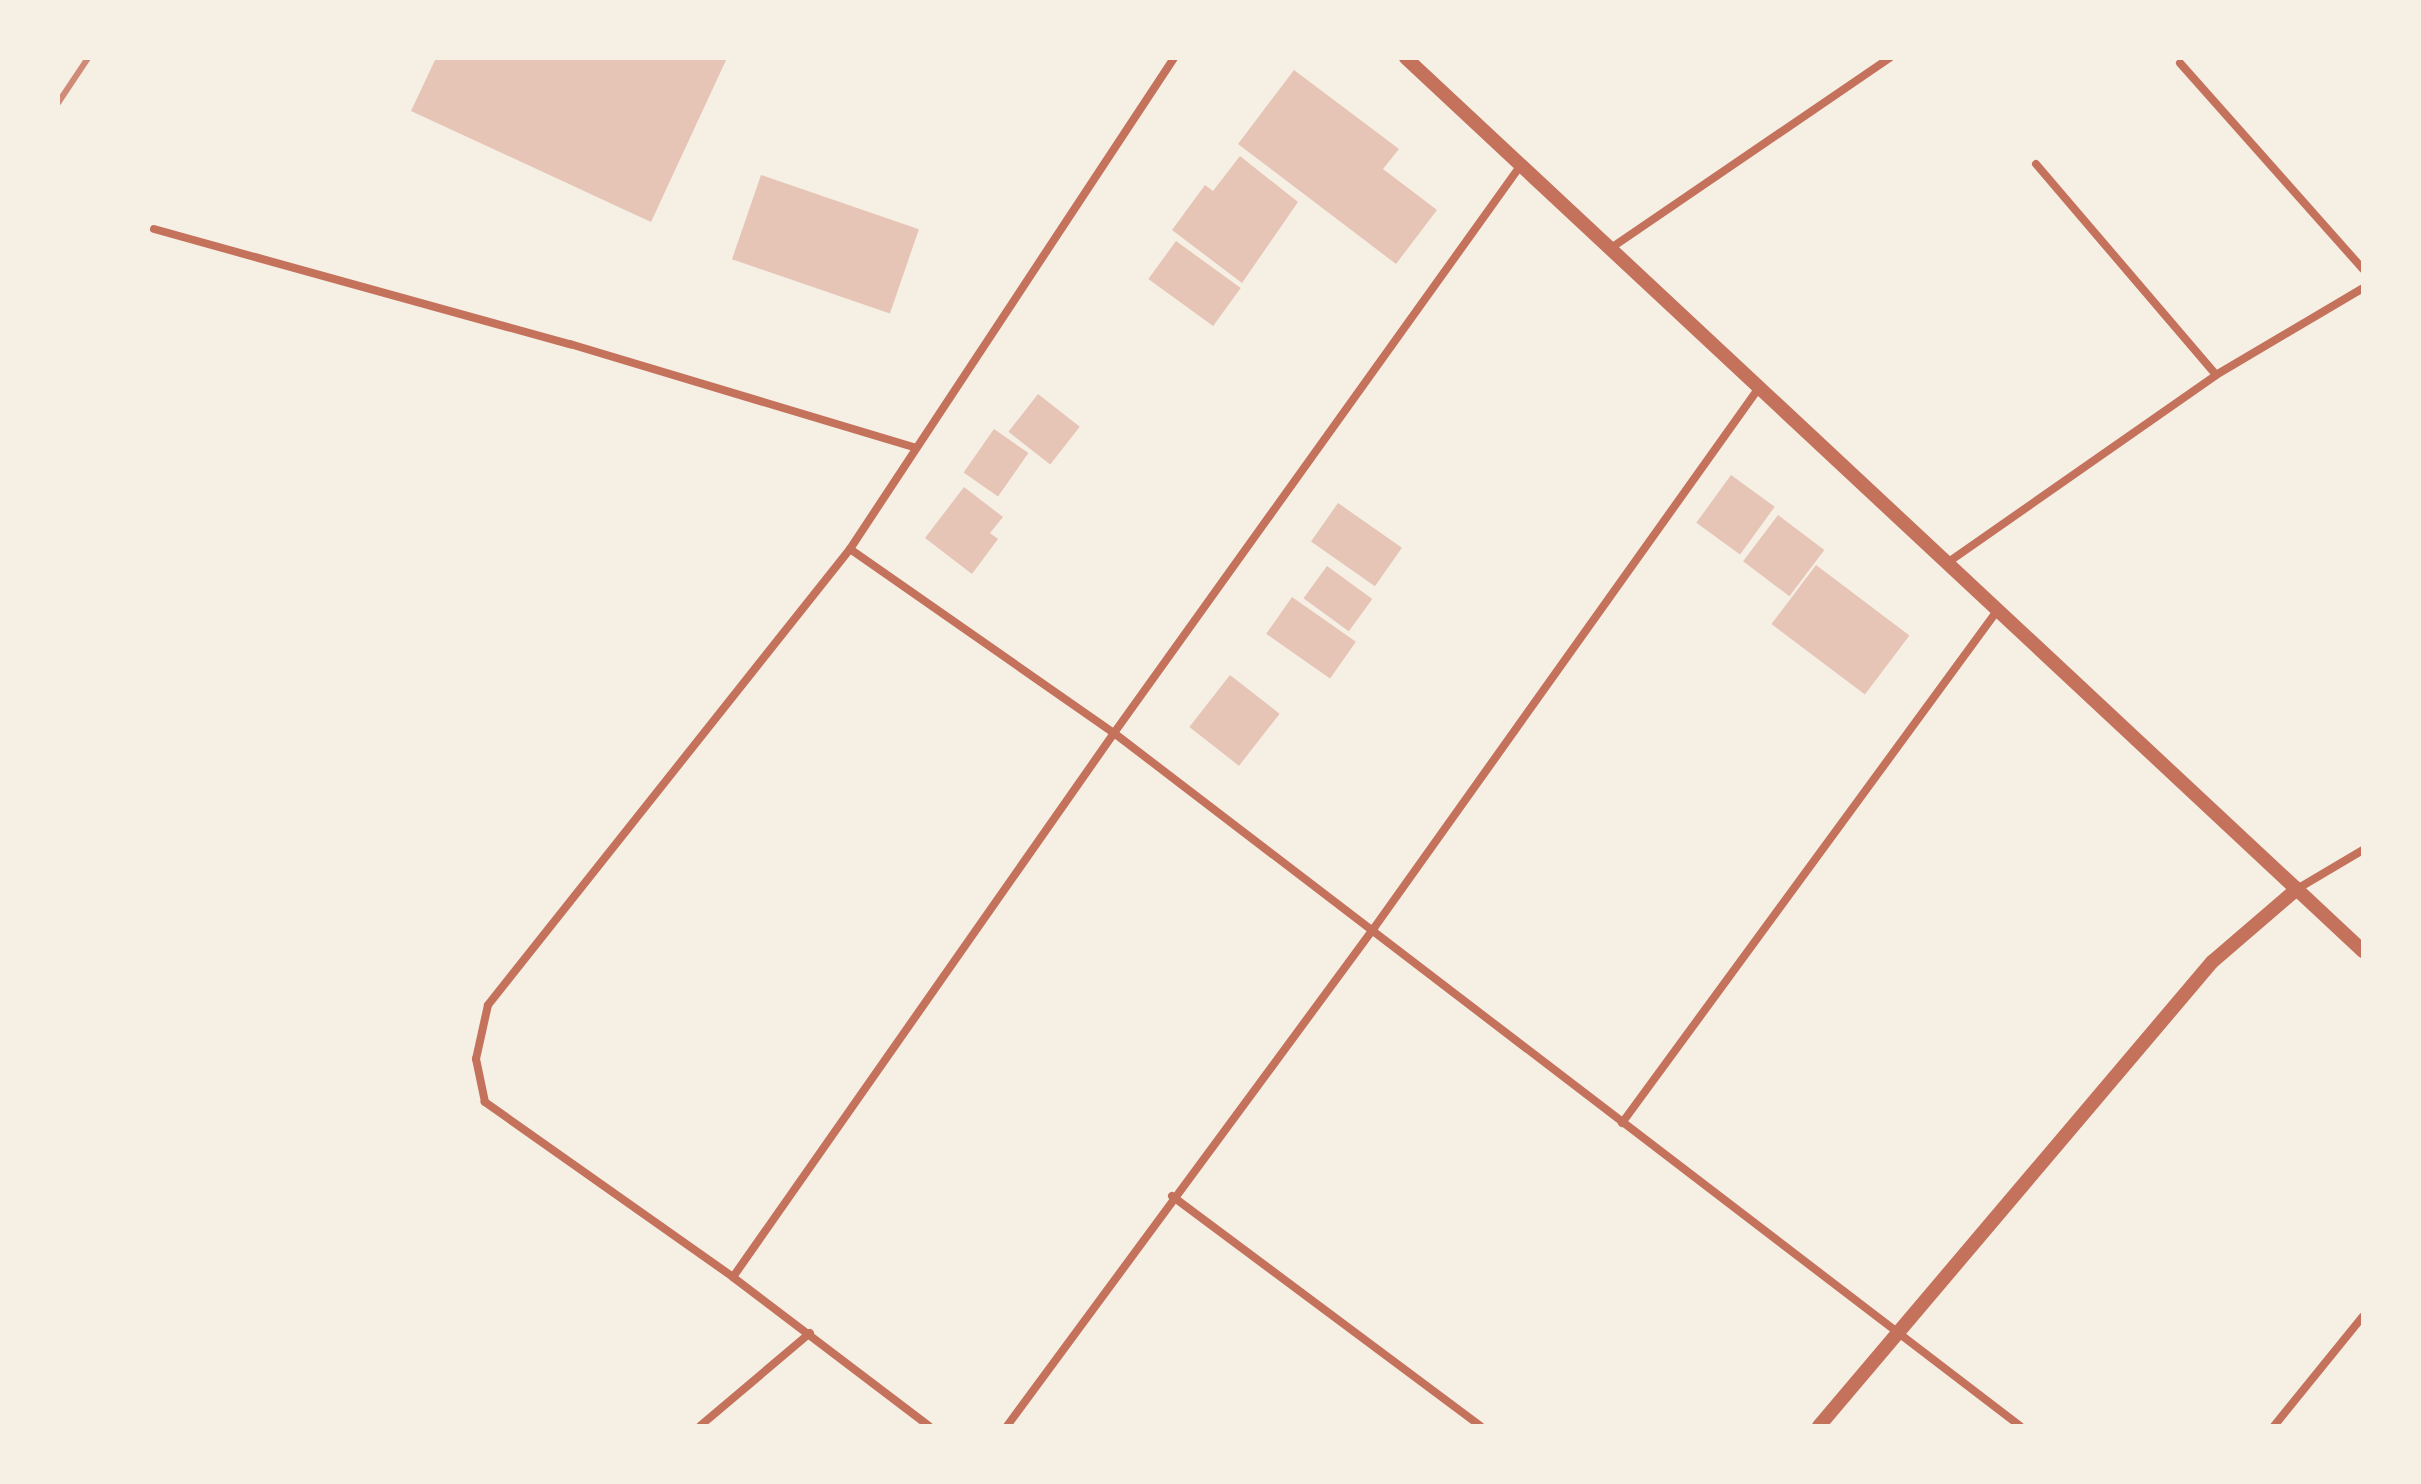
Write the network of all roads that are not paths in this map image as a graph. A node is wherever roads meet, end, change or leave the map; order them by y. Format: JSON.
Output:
{"nodes":[{"id":1,"x":1174,"y":58,"type":"edge"},
{"id":2,"x":1406,"y":58,"type":"edge"},
{"id":3,"x":1890,"y":58,"type":"edge"},
{"id":4,"x":2180,"y":63,"type":"dead end"},
{"id":5,"x":2036,"y":164,"type":"dead end"},
{"id":6,"x":1521,"y":165,"type":"junction"},
{"id":7,"x":154,"y":229,"type":"dead end"},
{"id":8,"x":1611,"y":248,"type":"junction"},
{"id":9,"x":2363,"y":269,"type":"edge"},
{"id":10,"x":2363,"y":288,"type":"edge"},
{"id":11,"x":2216,"y":375,"type":"junction"},
{"id":12,"x":1758,"y":389,"type":"junction"},
{"id":13,"x":916,"y":448,"type":"junction"},
{"id":14,"x":850,"y":549,"type":"junction"},
{"id":15,"x":1946,"y":564,"type":"junction"},
{"id":16,"x":1997,"y":611,"type":"junction"},
{"id":17,"x":1114,"y":733,"type":"junction"},
{"id":18,"x":2363,"y":850,"type":"edge"},
{"id":19,"x":2297,"y":889,"type":"junction"},
{"id":20,"x":1374,"y":928,"type":"junction"},
{"id":21,"x":2363,"y":951,"type":"edge"},
{"id":22,"x":1622,"y":1123,"type":"junction"},
{"id":23,"x":1172,"y":1196,"type":"junction"},
{"id":24,"x":733,"y":1277,"type":"junction"},
{"id":25,"x":2363,"y":1316,"type":"edge"},
{"id":26,"x":1897,"y":1331,"type":"junction"},
{"id":27,"x":810,"y":1333,"type":"junction"},
{"id":28,"x":700,"y":1426,"type":"edge"},
{"id":29,"x":929,"y":1426,"type":"edge"},
{"id":30,"x":1007,"y":1426,"type":"edge"},
{"id":31,"x":1481,"y":1426,"type":"edge"},
{"id":32,"x":1819,"y":1426,"type":"edge"},
{"id":33,"x":2020,"y":1426,"type":"edge"},
{"id":34,"x":2274,"y":1426,"type":"edge"}],
"edges":[{"from":1,"to":13,"type":"street"},
{"from":2,"to":6,"type":"street"},
{"from":3,"to":8,"type":"street"},
{"from":4,"to":9,"type":"street"},
{"from":5,"to":11,"type":"street"},
{"from":6,"to":8,"type":"street"},
{"from":6,"to":17,"type":"street"},
{"from":7,"to":13,"type":"street"},
{"from":8,"to":12,"type":"street"},
{"from":10,"to":11,"type":"street"},
{"from":11,"to":15,"type":"street"},
{"from":12,"to":15,"type":"street"},
{"from":12,"to":20,"type":"street"},
{"from":13,"to":14,"type":"street"},
{"from":14,"to":17,"type":"street"},
{"from":14,"to":24,"type":"street"},
{"from":15,"to":16,"type":"street"},
{"from":16,"to":19,"type":"street"},
{"from":16,"to":22,"type":"street"},
{"from":17,"to":20,"type":"street"},
{"from":17,"to":24,"type":"street"},
{"from":18,"to":19,"type":"street"},
{"from":19,"to":21,"type":"street"},
{"from":19,"to":26,"type":"street"},
{"from":20,"to":22,"type":"street"},
{"from":20,"to":23,"type":"street"},
{"from":22,"to":26,"type":"street"},
{"from":23,"to":30,"type":"street"},
{"from":23,"to":31,"type":"street"},
{"from":24,"to":27,"type":"street"},
{"from":25,"to":34,"type":"street"},
{"from":26,"to":32,"type":"street"},
{"from":26,"to":33,"type":"street"},
{"from":27,"to":28,"type":"street"},
{"from":27,"to":29,"type":"street"}]}
